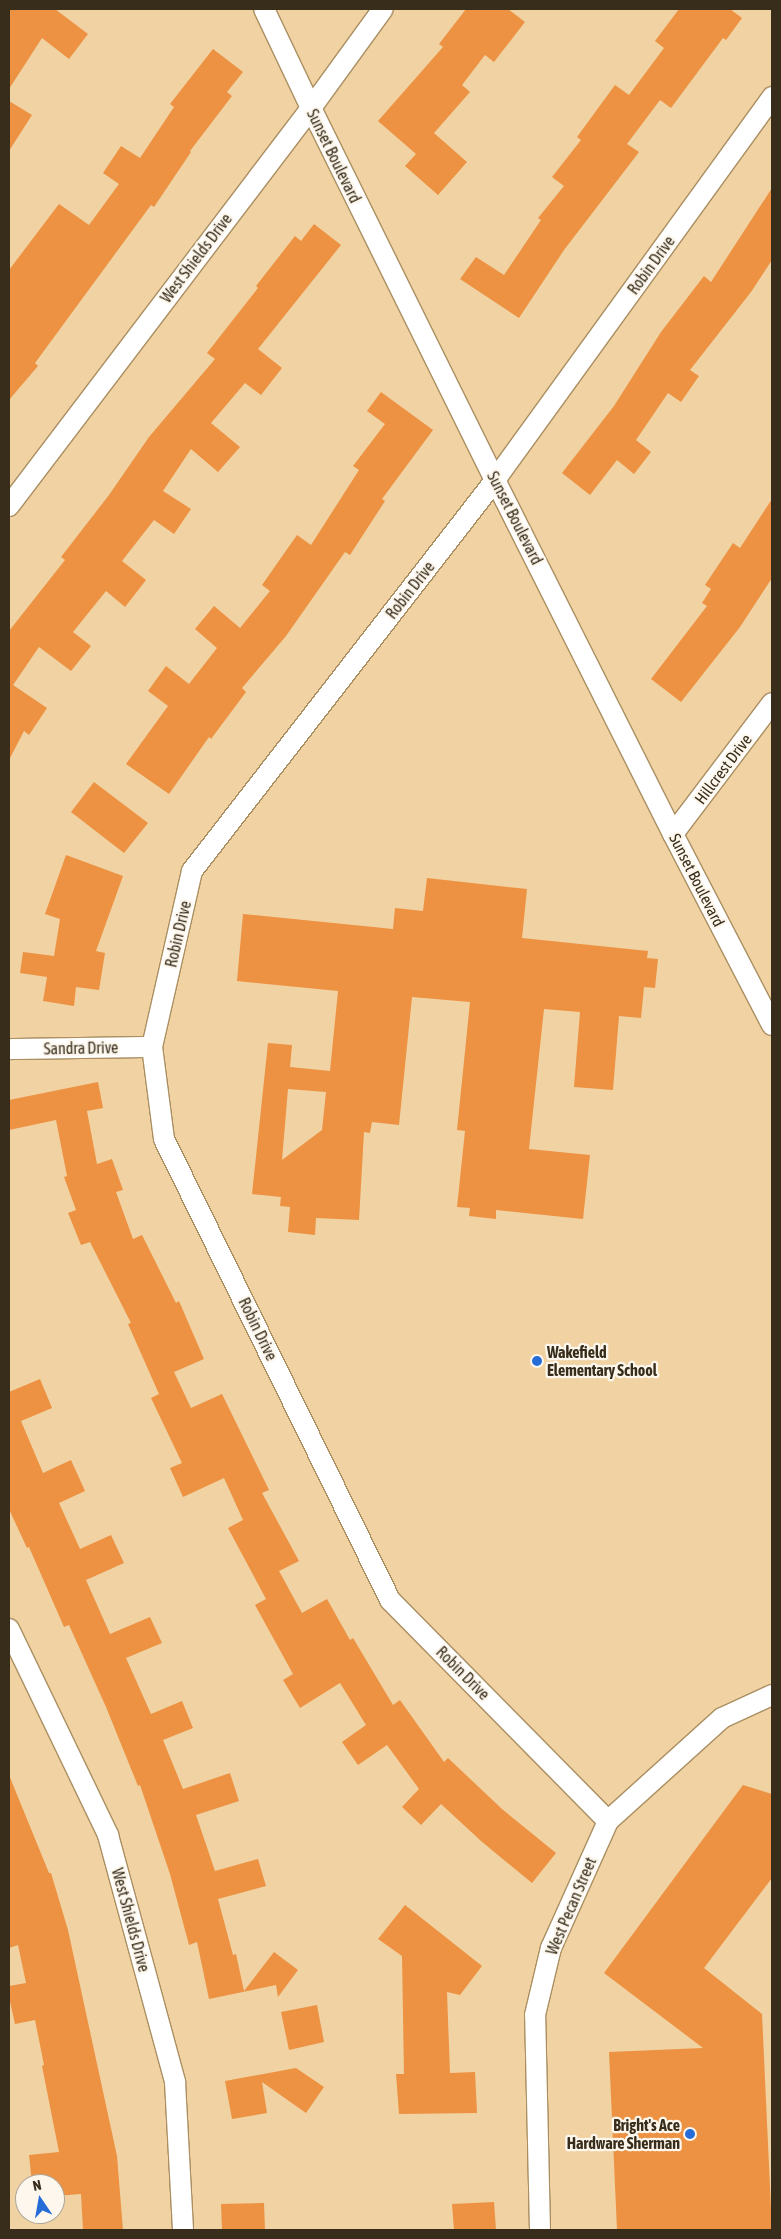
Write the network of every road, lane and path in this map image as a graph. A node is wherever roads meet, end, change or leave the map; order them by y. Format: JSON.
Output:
{"nodes":[{"id":1,"x":264,"y":9,"type":"edge"},
{"id":2,"x":383,"y":9,"type":"edge"},
{"id":3,"x":772,"y":97,"type":"edge"},
{"id":4,"x":311,"y":108,"type":"junction"},
{"id":5,"x":496,"y":480,"type":"junction"},
{"id":6,"x":9,"y":506,"type":"edge"},
{"id":7,"x":772,"y":703,"type":"edge"},
{"id":8,"x":673,"y":834,"type":"junction"},
{"id":9,"x":772,"y":1025,"type":"edge"},
{"id":10,"x":152,"y":1047,"type":"junction"},
{"id":11,"x":9,"y":1049,"type":"edge"},
{"id":12,"x":9,"y":1629,"type":"edge"},
{"id":13,"x":772,"y":1695,"type":"edge"},
{"id":14,"x":608,"y":1821,"type":"junction"},
{"id":15,"x":183,"y":2230,"type":"edge"},
{"id":16,"x":540,"y":2230,"type":"edge"}],
"edges":[{"from":1,"to":4,"type":"street","name":"Sunset Boulevard"},
{"from":2,"to":4,"type":"street","name":"West Shields Drive"},
{"from":3,"to":5,"type":"street","name":"Robin Drive"},
{"from":4,"to":5,"type":"street","name":"Sunset Boulevard"},
{"from":4,"to":6,"type":"street","name":"West Shields Drive"},
{"from":5,"to":8,"type":"street","name":"Sunset Boulevard"},
{"from":5,"to":10,"type":"street","name":"Robin Drive"},
{"from":7,"to":8,"type":"street","name":"Hillcrest Drive"},
{"from":8,"to":9,"type":"street","name":"Sunset Boulevard"},
{"from":10,"to":11,"type":"street","name":"Sandra Drive"},
{"from":10,"to":14,"type":"street","name":"Robin Drive"},
{"from":12,"to":15,"type":"street","name":"West Shields Drive"},
{"from":13,"to":14,"type":"street","name":"West Pecan Street"},
{"from":14,"to":16,"type":"street","name":"West Pecan Street"}]}
